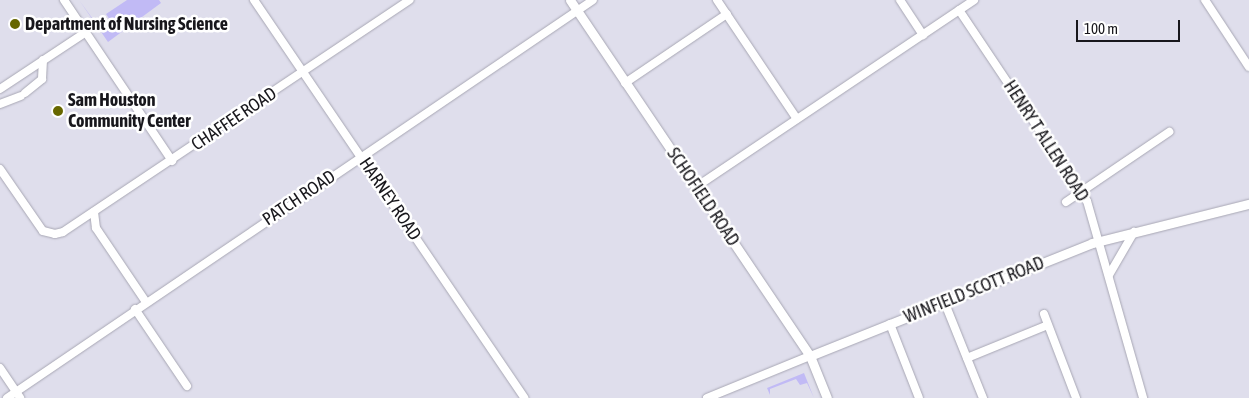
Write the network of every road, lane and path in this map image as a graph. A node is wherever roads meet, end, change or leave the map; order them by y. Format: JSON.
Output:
{"nodes":[{"id":1,"x":64,"y":0,"type":"edge"},
{"id":2,"x":254,"y":0,"type":"edge"},
{"id":3,"x":410,"y":0,"type":"edge"},
{"id":4,"x":570,"y":0,"type":"edge"},
{"id":5,"x":593,"y":0,"type":"edge"},
{"id":6,"x":717,"y":0,"type":"edge"},
{"id":7,"x":900,"y":0,"type":"edge"},
{"id":8,"x":974,"y":0,"type":"edge"},
{"id":9,"x":1205,"y":0,"type":"edge"},
{"id":10,"x":959,"y":10,"type":"junction"},
{"id":11,"x":577,"y":11,"type":"junction"},
{"id":12,"x":727,"y":14,"type":"junction"},
{"id":13,"x":86,"y":32,"type":"junction"},
{"id":14,"x":923,"y":35,"type":"junction"},
{"id":15,"x":43,"y":60,"type":"junction"},
{"id":16,"x":1249,"y":67,"type":"edge"},
{"id":17,"x":304,"y":72,"type":"junction"},
{"id":18,"x":626,"y":83,"type":"junction"},
{"id":19,"x":0,"y":89,"type":"edge"},
{"id":20,"x":0,"y":104,"type":"edge"},
{"id":21,"x":797,"y":119,"type":"junction"},
{"id":22,"x":1168,"y":132,"type":"dead end"},
{"id":23,"x":361,"y":156,"type":"junction"},
{"id":24,"x":172,"y":161,"type":"junction"},
{"id":25,"x":0,"y":170,"type":"edge"},
{"id":26,"x":696,"y":186,"type":"junction"},
{"id":27,"x":1082,"y":191,"type":"junction"},
{"id":28,"x":1066,"y":202,"type":"dead end"},
{"id":29,"x":1249,"y":204,"type":"edge"},
{"id":30,"x":94,"y":212,"type":"junction"},
{"id":31,"x":1134,"y":232,"type":"junction"},
{"id":32,"x":1100,"y":240,"type":"junction"},
{"id":33,"x":1109,"y":275,"type":"junction"},
{"id":34,"x":944,"y":301,"type":"junction"},
{"id":35,"x":146,"y":302,"type":"junction"},
{"id":36,"x":135,"y":309,"type":"junction"},
{"id":37,"x":1044,"y":314,"type":"dead end"},
{"id":38,"x":890,"y":324,"type":"junction"},
{"id":39,"x":1048,"y":326,"type":"junction"},
{"id":40,"x":810,"y":356,"type":"junction"},
{"id":41,"x":967,"y":358,"type":"junction"},
{"id":42,"x":0,"y":368,"type":"edge"},
{"id":43,"x":187,"y":386,"type":"dead end"},
{"id":44,"x":18,"y":395,"type":"edge"},
{"id":45,"x":7,"y":398,"type":"edge"},
{"id":46,"x":524,"y":398,"type":"edge"},
{"id":47,"x":707,"y":398,"type":"edge"},
{"id":48,"x":827,"y":398,"type":"edge"},
{"id":49,"x":919,"y":398,"type":"edge"},
{"id":50,"x":983,"y":398,"type":"edge"},
{"id":51,"x":1076,"y":398,"type":"edge"},
{"id":52,"x":1143,"y":398,"type":"edge"}],
"edges":[{"from":1,"to":13,"type":"street"},
{"from":2,"to":17,"type":"street","name":"HARNEY ROAD"},
{"from":3,"to":17,"type":"street","name":"CHAFFEE ROAD"},
{"from":4,"to":11,"type":"street","name":"SCHOFIELD ROAD"},
{"from":5,"to":11,"type":"street","name":"PATCH ROAD"},
{"from":6,"to":12,"type":"street"},
{"from":7,"to":14,"type":"street"},
{"from":8,"to":10,"type":"street"},
{"from":9,"to":16,"type":"street"},
{"from":10,"to":14,"type":"street"},
{"from":10,"to":27,"type":"street","name":"HENRY T ALLEN ROAD"},
{"from":11,"to":18,"type":"street","name":"SCHOFIELD ROAD"},
{"from":11,"to":23,"type":"street","name":"PATCH ROAD"},
{"from":12,"to":18,"type":"street"},
{"from":12,"to":21,"type":"street"},
{"from":13,"to":15,"type":"street"},
{"from":13,"to":24,"type":"street"},
{"from":14,"to":21,"type":"street"},
{"from":15,"to":19,"type":"street"},
{"from":15,"to":20,"type":"street"},
{"from":17,"to":23,"type":"street","name":"HARNEY ROAD"},
{"from":17,"to":24,"type":"street","name":"CHAFFEE ROAD"},
{"from":18,"to":26,"type":"street","name":"SCHOFIELD ROAD"},
{"from":21,"to":26,"type":"street"},
{"from":22,"to":27,"type":"street"},
{"from":23,"to":35,"type":"street","name":"PATCH ROAD"},
{"from":23,"to":46,"type":"street","name":"HARNEY ROAD"},
{"from":24,"to":30,"type":"street","name":"CHAFFEE ROAD"},
{"from":25,"to":30,"type":"street","name":"CHAFFEE ROAD"},
{"from":26,"to":40,"type":"street","name":"SCHOFIELD ROAD"},
{"from":27,"to":28,"type":"street"},
{"from":27,"to":32,"type":"street","name":"HENRY T ALLEN ROAD"},
{"from":29,"to":31,"type":"street","name":"WINFIELD SCOTT ROAD"},
{"from":30,"to":35,"type":"street"},
{"from":31,"to":32,"type":"street","name":"WINFIELD SCOTT ROAD"},
{"from":31,"to":33,"type":"street"},
{"from":32,"to":33,"type":"street","name":"HENRY T ALLEN ROAD"},
{"from":32,"to":34,"type":"street","name":"WINFIELD SCOTT ROAD"},
{"from":33,"to":52,"type":"street","name":"HENRY T ALLEN ROAD"},
{"from":34,"to":38,"type":"street","name":"WINFIELD SCOTT ROAD"},
{"from":34,"to":41,"type":"street"},
{"from":35,"to":36,"type":"street","name":"PATCH ROAD"},
{"from":36,"to":43,"type":"street"},
{"from":36,"to":44,"type":"street","name":"PATCH ROAD"},
{"from":37,"to":39,"type":"street"},
{"from":38,"to":40,"type":"street","name":"WINFIELD SCOTT ROAD"},
{"from":38,"to":49,"type":"street"},
{"from":39,"to":41,"type":"street"},
{"from":39,"to":51,"type":"street"},
{"from":40,"to":47,"type":"street","name":"WINFIELD SCOTT ROAD"},
{"from":40,"to":48,"type":"street","name":"SCHOFIELD ROAD"},
{"from":41,"to":50,"type":"street"},
{"from":42,"to":44,"type":"street"},
{"from":44,"to":45,"type":"street","name":"PATCH ROAD"}]}
